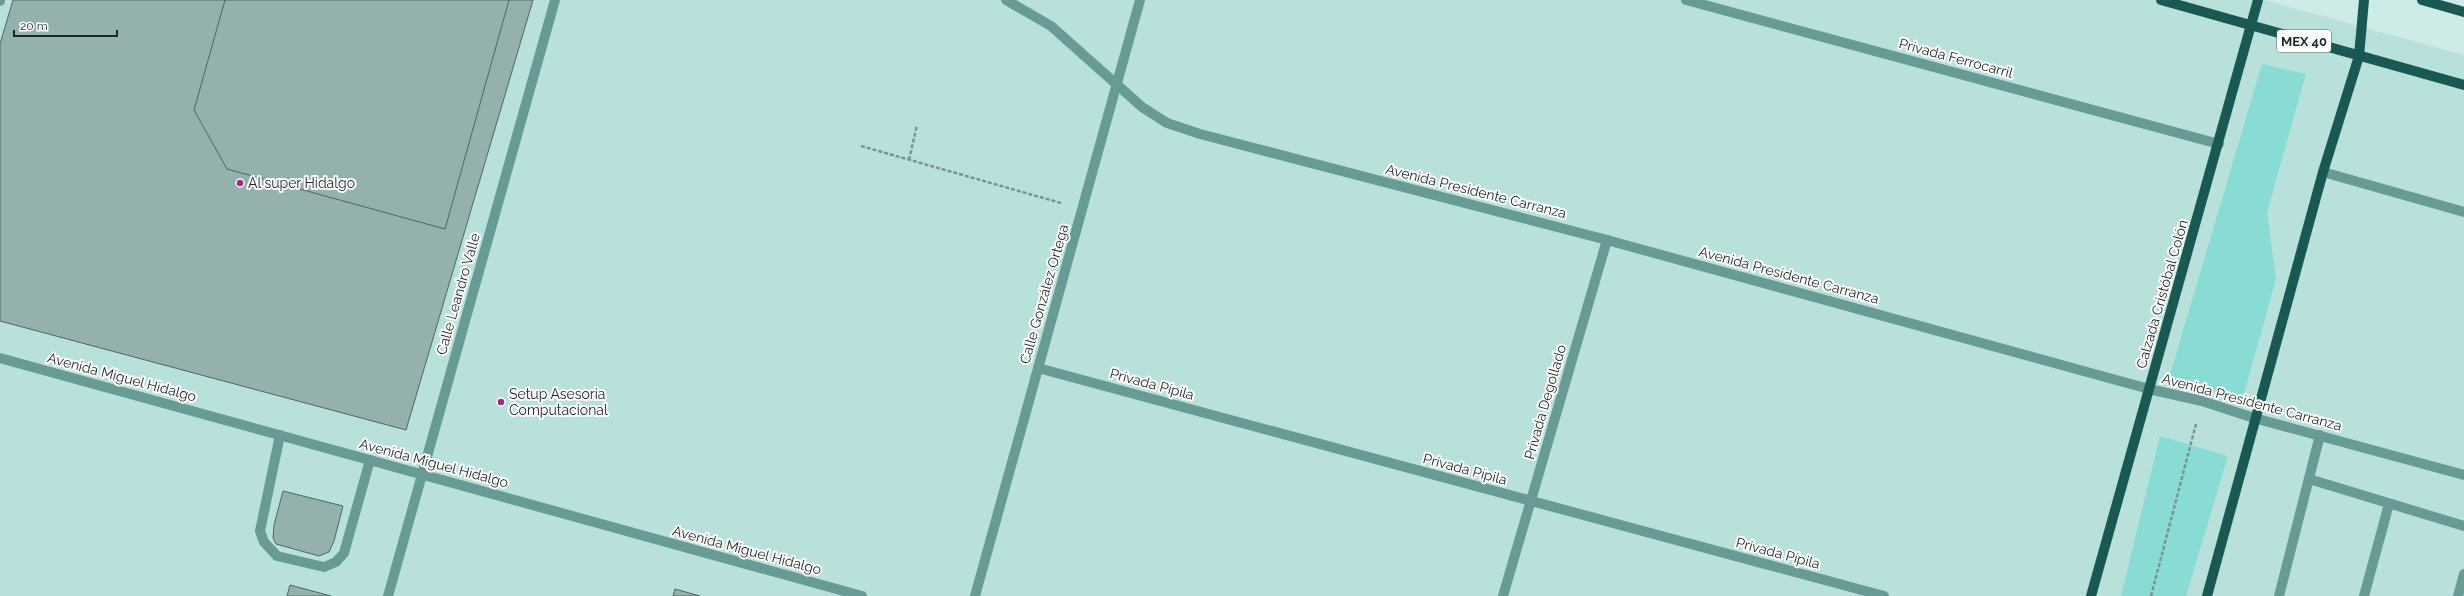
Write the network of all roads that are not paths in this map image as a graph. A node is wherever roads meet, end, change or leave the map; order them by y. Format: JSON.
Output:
{"nodes":[{"id":1,"x":555,"y":0,"type":"edge"},
{"id":2,"x":1006,"y":0,"type":"edge"},
{"id":3,"x":1140,"y":0,"type":"edge"},
{"id":4,"x":1686,"y":0,"type":"edge"},
{"id":5,"x":2161,"y":0,"type":"edge"},
{"id":6,"x":2258,"y":0,"type":"edge"},
{"id":7,"x":2364,"y":0,"type":"edge"},
{"id":8,"x":2422,"y":0,"type":"edge"},
{"id":9,"x":2464,"y":12,"type":"edge"},
{"id":10,"x":2250,"y":25,"type":"junction"},
{"id":11,"x":2358,"y":56,"type":"junction"},
{"id":12,"x":2464,"y":85,"type":"edge"},
{"id":13,"x":1116,"y":86,"type":"junction"},
{"id":14,"x":2219,"y":144,"type":"junction"},
{"id":15,"x":2323,"y":172,"type":"junction"},
{"id":16,"x":2464,"y":212,"type":"edge"},
{"id":17,"x":1608,"y":240,"type":"junction"},
{"id":18,"x":0,"y":358,"type":"edge"},
{"id":19,"x":1038,"y":368,"type":"junction"},
{"id":20,"x":2149,"y":389,"type":"junction"},
{"id":21,"x":2254,"y":418,"type":"junction"},
{"id":22,"x":280,"y":435,"type":"junction"},
{"id":23,"x":2320,"y":435,"type":"junction"},
{"id":24,"x":370,"y":460,"type":"junction"},
{"id":25,"x":422,"y":474,"type":"junction"},
{"id":26,"x":2464,"y":475,"type":"edge"},
{"id":27,"x":2309,"y":479,"type":"junction"},
{"id":28,"x":1530,"y":501,"type":"junction"},
{"id":29,"x":2389,"y":504,"type":"junction"},
{"id":30,"x":2464,"y":526,"type":"edge"},
{"id":31,"x":2464,"y":574,"type":"edge"},
{"id":32,"x":388,"y":596,"type":"edge"},
{"id":33,"x":862,"y":596,"type":"edge"},
{"id":34,"x":974,"y":596,"type":"edge"},
{"id":35,"x":1503,"y":596,"type":"edge"},
{"id":36,"x":1884,"y":596,"type":"edge"},
{"id":37,"x":2091,"y":596,"type":"edge"},
{"id":38,"x":2207,"y":596,"type":"edge"},
{"id":39,"x":2279,"y":596,"type":"edge"},
{"id":40,"x":2364,"y":596,"type":"edge"},
{"id":41,"x":2458,"y":596,"type":"edge"}],
"edges":[{"from":1,"to":25,"type":"street","name":"Calle Leandro Valle"},
{"from":2,"to":13,"type":"street","name":"Avenida Presidente Carranza"},
{"from":3,"to":13,"type":"street","name":"Calle González Ortega"},
{"from":4,"to":14,"type":"street","name":"Privada Ferrocarril"},
{"from":5,"to":10,"type":"main road","number":"MEX 40"},
{"from":6,"to":10,"type":"main road","name":"Calzada Cristóbal Colón"},
{"from":7,"to":11,"type":"main road"},
{"from":8,"to":9,"type":"main road"},
{"from":10,"to":11,"type":"main road","number":"MEX 40"},
{"from":10,"to":14,"type":"main road","name":"Calzada Cristóbal Colón"},
{"from":11,"to":12,"type":"main road","number":"MEX 40"},
{"from":11,"to":15,"type":"main road"},
{"from":13,"to":17,"type":"street","name":"Avenida Presidente Carranza"},
{"from":13,"to":19,"type":"street","name":"Calle González Ortega"},
{"from":14,"to":20,"type":"main road","name":"Calzada Cristóbal Colón"},
{"from":15,"to":16,"type":"street"},
{"from":15,"to":21,"type":"main road"},
{"from":17,"to":20,"type":"street","name":"Avenida Presidente Carranza"},
{"from":17,"to":28,"type":"street","name":"Privada Degollado"},
{"from":18,"to":22,"type":"street","name":"Avenida Miguel Hidalgo"},
{"from":19,"to":28,"type":"street","name":"Privada Pípila"},
{"from":19,"to":34,"type":"street","name":"Calle González Ortega"},
{"from":20,"to":21,"type":"street","name":"Avenida Presidente Carranza"},
{"from":20,"to":37,"type":"main road","name":"Calzada Cristóbal Colón"},
{"from":21,"to":23,"type":"street","name":"Avenida Presidente Carranza"},
{"from":21,"to":38,"type":"main road"},
{"from":22,"to":24,"type":"street","name":"Avenida Miguel Hidalgo"},
{"from":22,"to":24,"type":"street"},
{"from":23,"to":26,"type":"street","name":"Avenida Presidente Carranza"},
{"from":23,"to":27,"type":"street"},
{"from":24,"to":25,"type":"street","name":"Avenida Miguel Hidalgo"},
{"from":25,"to":32,"type":"street","name":"Calle Leandro Valle"},
{"from":25,"to":33,"type":"street","name":"Avenida Miguel Hidalgo"},
{"from":27,"to":29,"type":"street"},
{"from":27,"to":39,"type":"street"},
{"from":28,"to":35,"type":"street","name":"Privada Degollado"},
{"from":28,"to":36,"type":"street","name":"Privada Pípila"},
{"from":29,"to":30,"type":"street"},
{"from":29,"to":40,"type":"street"},
{"from":31,"to":41,"type":"street"}]}
